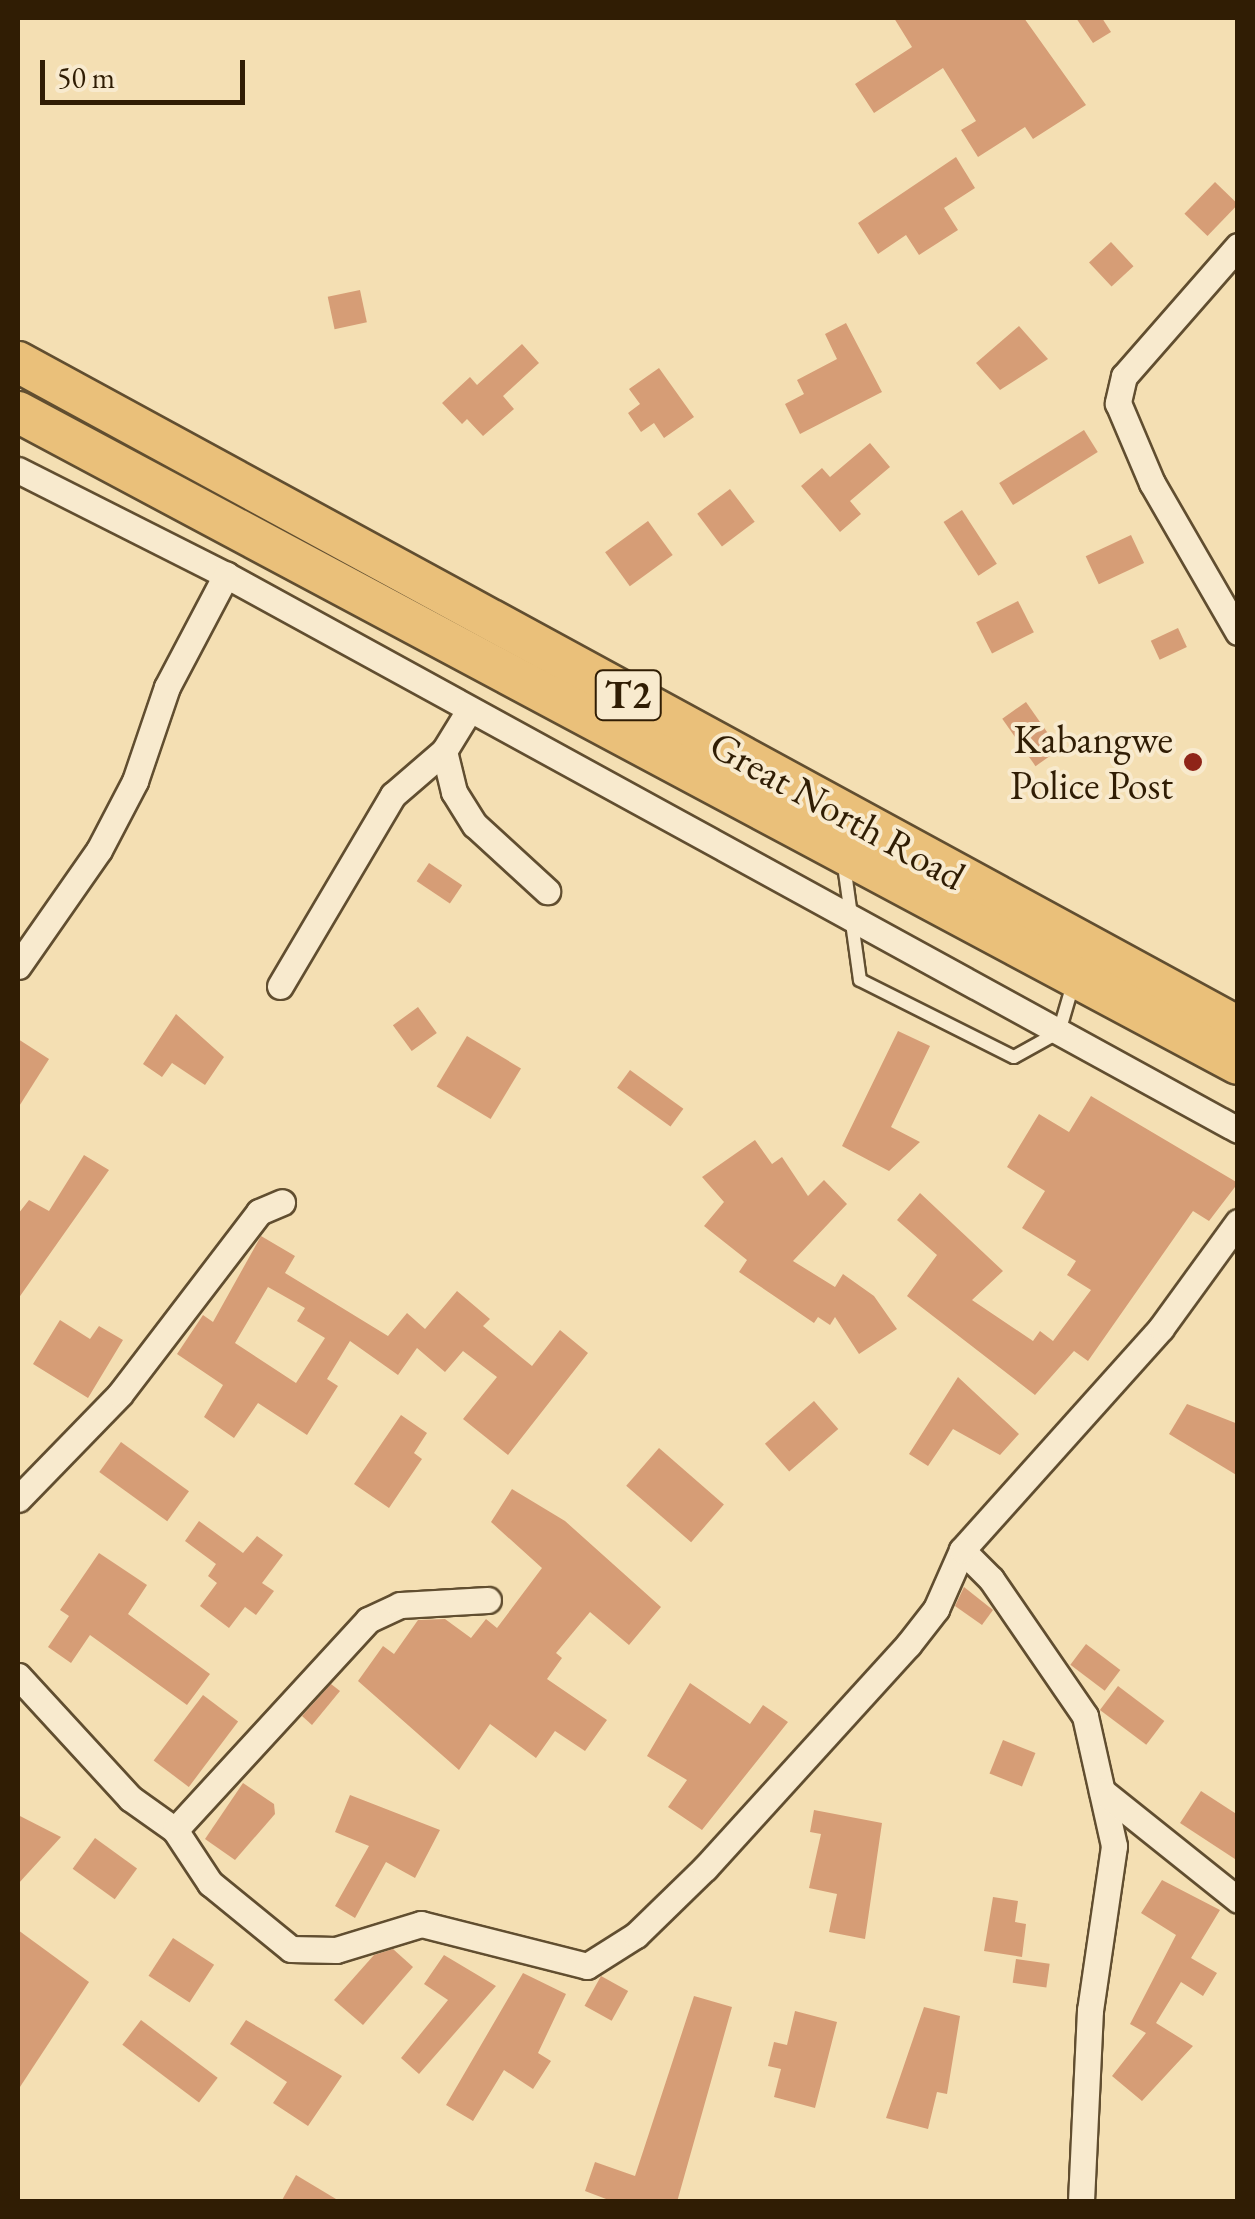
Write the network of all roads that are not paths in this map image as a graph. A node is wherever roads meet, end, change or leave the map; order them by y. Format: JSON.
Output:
{"nodes":[{"id":1,"x":1238,"y":246,"type":"edge"},
{"id":2,"x":18,"y":362,"type":"edge"},
{"id":3,"x":18,"y":412,"type":"edge"},
{"id":4,"x":18,"y":470,"type":"edge"},
{"id":5,"x":226,"y":575,"type":"junction"},
{"id":6,"x":1238,"y":632,"type":"edge"},
{"id":7,"x":468,"y":712,"type":"junction"},
{"id":8,"x":444,"y":751,"type":"junction"},
{"id":9,"x":842,"y":852,"type":"junction"},
{"id":10,"x":547,"y":891,"type":"dead end"},
{"id":11,"x":854,"y":916,"type":"junction"},
{"id":12,"x":18,"y":966,"type":"edge"},
{"id":13,"x":1076,"y":977,"type":"junction"},
{"id":14,"x":280,"y":986,"type":"dead end"},
{"id":15,"x":1238,"y":1027,"type":"edge"},
{"id":16,"x":1059,"y":1032,"type":"junction"},
{"id":17,"x":1238,"y":1064,"type":"edge"},
{"id":18,"x":1238,"y":1130,"type":"edge"},
{"id":19,"x":282,"y":1202,"type":"dead end"},
{"id":20,"x":1238,"y":1222,"type":"edge"},
{"id":21,"x":18,"y":1499,"type":"edge"},
{"id":22,"x":962,"y":1550,"type":"junction"},
{"id":23,"x":488,"y":1600,"type":"dead end"},
{"id":24,"x":18,"y":1676,"type":"edge"},
{"id":25,"x":1102,"y":1791,"type":"junction"},
{"id":26,"x":175,"y":1830,"type":"junction"},
{"id":27,"x":1238,"y":1900,"type":"edge"},
{"id":28,"x":1081,"y":2202,"type":"edge"}],
"edges":[{"from":1,"to":6,"type":"street"},
{"from":2,"to":15,"type":"main road","name":"Great North Road","number":"T2"},
{"from":3,"to":9,"type":"main road","name":"Great North Road","number":"T2"},
{"from":4,"to":5,"type":"street"},
{"from":5,"to":7,"type":"street"},
{"from":5,"to":12,"type":"street"},
{"from":7,"to":8,"type":"street"},
{"from":7,"to":11,"type":"street"},
{"from":8,"to":10,"type":"street"},
{"from":8,"to":14,"type":"street"},
{"from":9,"to":11,"type":"lane"},
{"from":9,"to":13,"type":"main road","name":"Great North Road","number":"T2"},
{"from":11,"to":16,"type":"street"},
{"from":11,"to":16,"type":"lane"},
{"from":13,"to":16,"type":"lane"},
{"from":13,"to":17,"type":"main road","name":"Great North Road","number":"T2"},
{"from":16,"to":18,"type":"street"},
{"from":19,"to":21,"type":"street"},
{"from":20,"to":22,"type":"street"},
{"from":22,"to":25,"type":"street"},
{"from":22,"to":26,"type":"street"},
{"from":23,"to":26,"type":"street"},
{"from":24,"to":26,"type":"street"},
{"from":25,"to":27,"type":"street"},
{"from":25,"to":28,"type":"street"}]}
